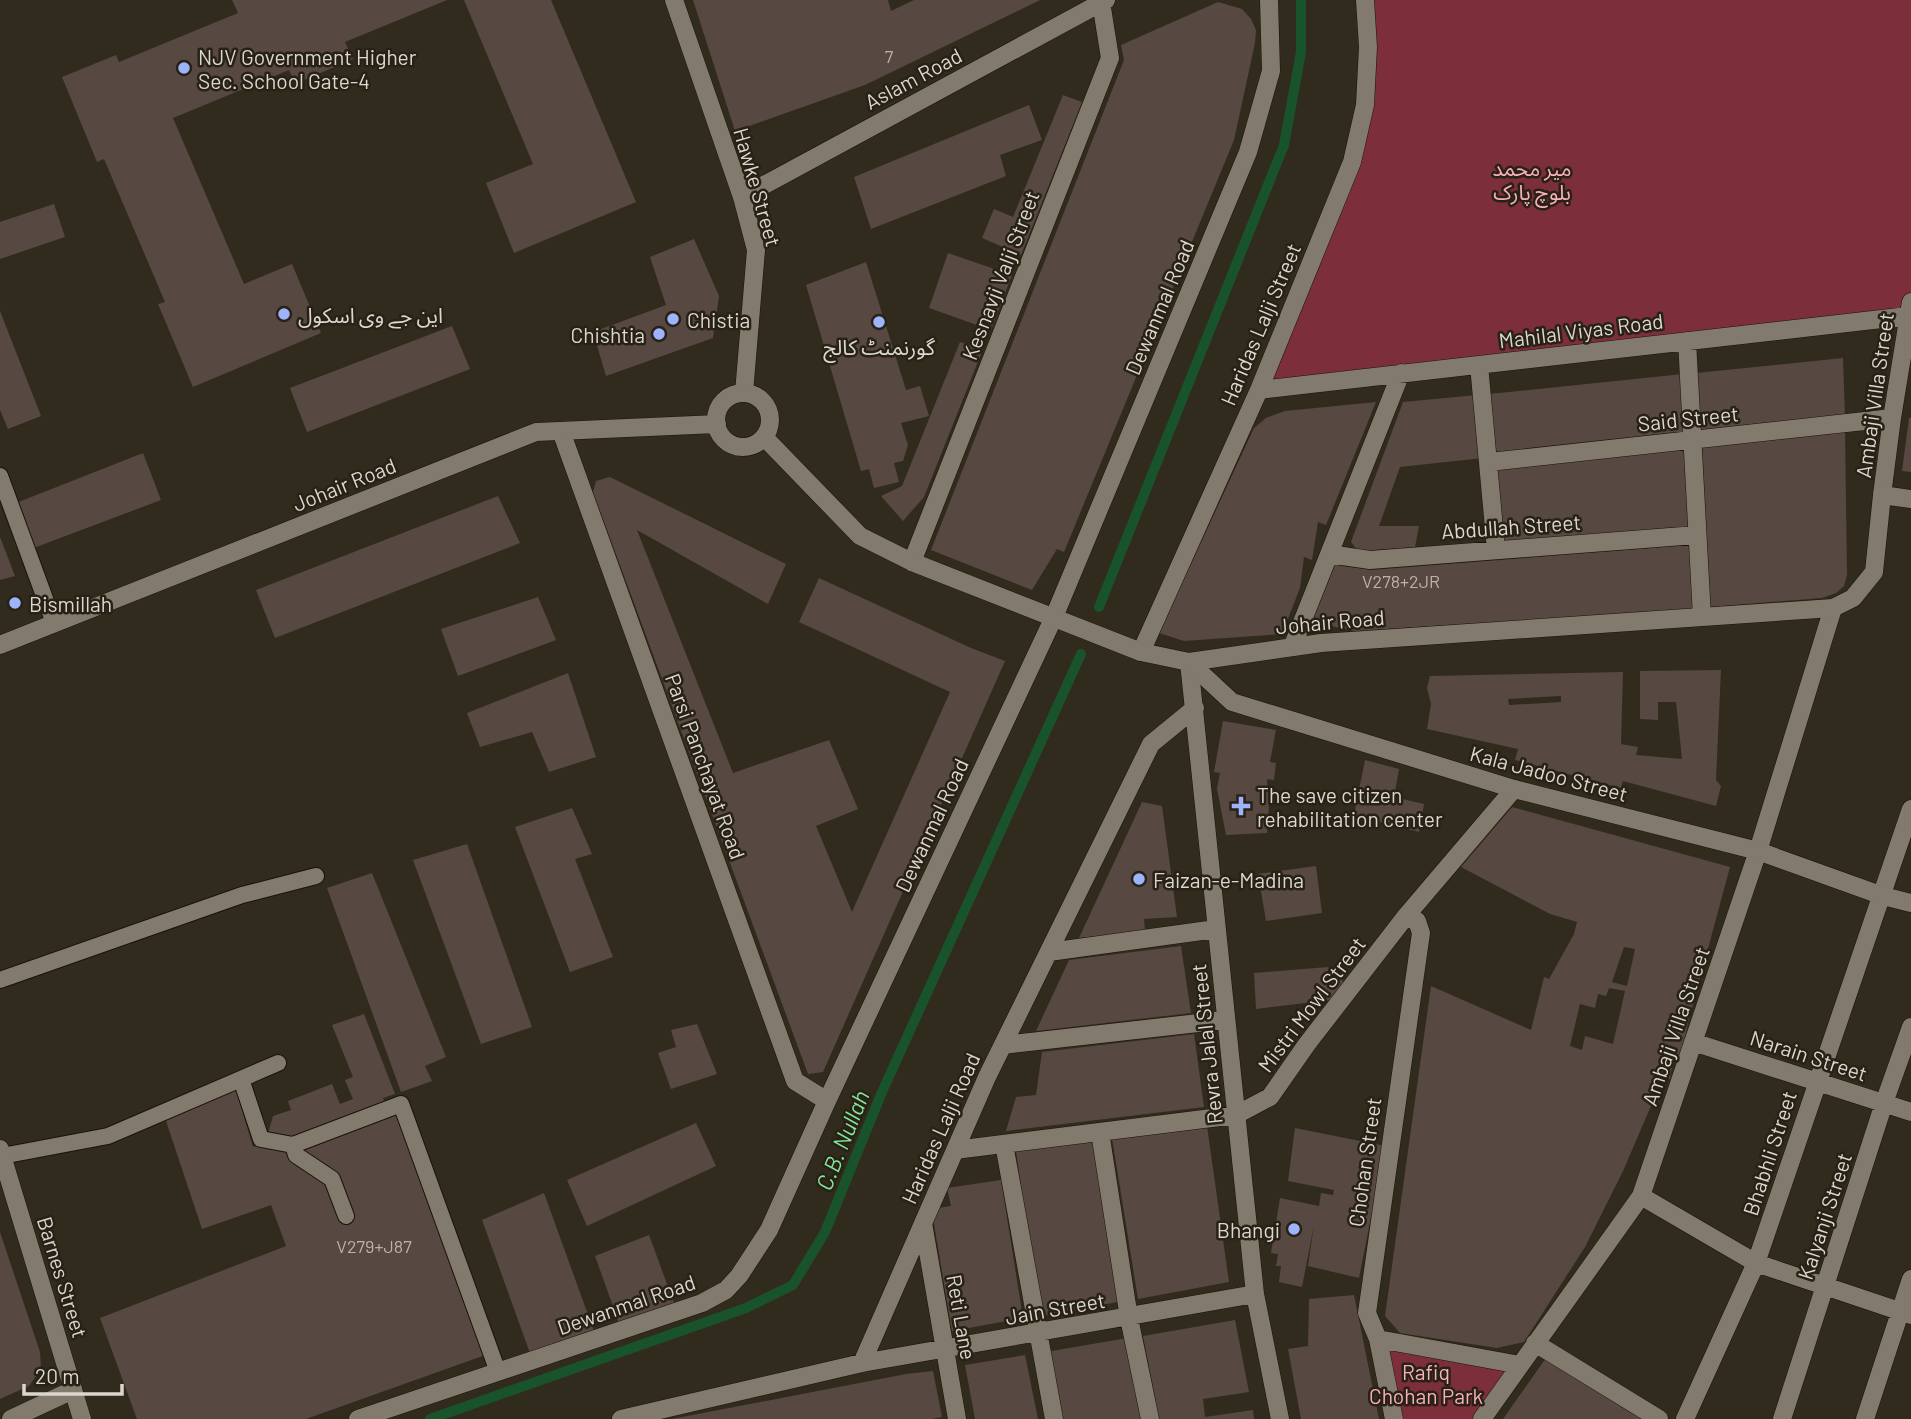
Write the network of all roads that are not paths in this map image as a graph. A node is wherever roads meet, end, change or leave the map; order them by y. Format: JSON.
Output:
{"nodes":[{"id":1,"x":674,"y":0,"type":"edge"},
{"id":2,"x":1269,"y":0,"type":"edge"},
{"id":3,"x":1365,"y":0,"type":"edge"},
{"id":4,"x":1104,"y":1,"type":"edge"},
{"id":5,"x":742,"y":197,"type":"junction"},
{"id":6,"x":1910,"y":309,"type":"edge"},
{"id":7,"x":1687,"y":341,"type":"junction"},
{"id":8,"x":1479,"y":365,"type":"junction"},
{"id":9,"x":1401,"y":373,"type":"junction"},
{"id":10,"x":1259,"y":390,"type":"junction"},
{"id":11,"x":744,"y":393,"type":"junction"},
{"id":12,"x":1892,"y":418,"type":"junction"},
{"id":13,"x":717,"y":424,"type":"junction"},
{"id":14,"x":561,"y":430,"type":"junction"},
{"id":15,"x":764,"y":437,"type":"junction"},
{"id":16,"x":1693,"y":441,"type":"junction"},
{"id":17,"x":1489,"y":462,"type":"junction"},
{"id":18,"x":0,"y":476,"type":"edge"},
{"id":19,"x":1882,"y":495,"type":"junction"},
{"id":20,"x":1911,"y":499,"type":"edge"},
{"id":21,"x":1696,"y":535,"type":"junction"},
{"id":22,"x":1496,"y":550,"type":"junction"},
{"id":23,"x":1329,"y":554,"type":"junction"},
{"id":24,"x":912,"y":562,"type":"junction"},
{"id":25,"x":1833,"y":608,"type":"junction"},
{"id":26,"x":1054,"y":617,"type":"junction"},
{"id":27,"x":1702,"y":617,"type":"junction"},
{"id":28,"x":54,"y":623,"type":"junction"},
{"id":29,"x":0,"y":645,"type":"edge"},
{"id":30,"x":1293,"y":645,"type":"junction"},
{"id":31,"x":1141,"y":652,"type":"junction"},
{"id":32,"x":1189,"y":662,"type":"junction"},
{"id":33,"x":1195,"y":708,"type":"junction"},
{"id":34,"x":1514,"y":789,"type":"junction"},
{"id":35,"x":1911,"y":809,"type":"edge"},
{"id":36,"x":1758,"y":851,"type":"junction"},
{"id":37,"x":316,"y":876,"type":"dead end"},
{"id":38,"x":1883,"y":896,"type":"junction"},
{"id":39,"x":1911,"y":904,"type":"edge"},
{"id":40,"x":1406,"y":916,"type":"junction"},
{"id":41,"x":1216,"y":929,"type":"junction"},
{"id":42,"x":1049,"y":952,"type":"junction"},
{"id":43,"x":0,"y":980,"type":"edge"},
{"id":44,"x":1224,"y":1020,"type":"junction"},
{"id":45,"x":1911,"y":1027,"type":"edge"},
{"id":46,"x":1693,"y":1042,"type":"junction"},
{"id":47,"x":1003,"y":1045,"type":"junction"},
{"id":48,"x":278,"y":1063,"type":"dead end"},
{"id":49,"x":241,"y":1079,"type":"junction"},
{"id":50,"x":1817,"y":1081,"type":"junction"},
{"id":51,"x":827,"y":1101,"type":"junction"},
{"id":52,"x":1884,"y":1103,"type":"junction"},
{"id":53,"x":1911,"y":1112,"type":"edge"},
{"id":54,"x":1236,"y":1115,"type":"junction"},
{"id":55,"x":1100,"y":1132,"type":"junction"},
{"id":56,"x":1004,"y":1144,"type":"junction"},
{"id":57,"x":293,"y":1145,"type":"junction"},
{"id":58,"x":955,"y":1150,"type":"junction"},
{"id":59,"x":1,"y":1152,"type":"edge"},
{"id":60,"x":1641,"y":1196,"type":"junction"},
{"id":61,"x":346,"y":1216,"type":"dead end"},
{"id":62,"x":923,"y":1223,"type":"junction"},
{"id":63,"x":1756,"y":1263,"type":"junction"},
{"id":64,"x":1911,"y":1279,"type":"edge"},
{"id":65,"x":1826,"y":1287,"type":"junction"},
{"id":66,"x":1255,"y":1294,"type":"junction"},
{"id":67,"x":1905,"y":1313,"type":"edge"},
{"id":68,"x":1129,"y":1318,"type":"junction"},
{"id":69,"x":1039,"y":1333,"type":"junction"},
{"id":70,"x":1378,"y":1339,"type":"junction"},
{"id":71,"x":1535,"y":1343,"type":"junction"},
{"id":72,"x":944,"y":1350,"type":"junction"},
{"id":73,"x":862,"y":1363,"type":"junction"},
{"id":74,"x":1520,"y":1365,"type":"junction"},
{"id":75,"x":498,"y":1372,"type":"junction"},
{"id":76,"x":73,"y":1390,"type":"junction"},
{"id":77,"x":11,"y":1419,"type":"edge"},
{"id":78,"x":82,"y":1419,"type":"edge"},
{"id":79,"x":358,"y":1419,"type":"edge"},
{"id":80,"x":621,"y":1419,"type":"edge"},
{"id":81,"x":957,"y":1419,"type":"edge"},
{"id":82,"x":1054,"y":1419,"type":"edge"},
{"id":83,"x":1150,"y":1419,"type":"edge"},
{"id":84,"x":1280,"y":1419,"type":"edge"},
{"id":85,"x":1394,"y":1419,"type":"edge"},
{"id":86,"x":1482,"y":1419,"type":"edge"},
{"id":87,"x":1659,"y":1419,"type":"edge"},
{"id":88,"x":1685,"y":1419,"type":"edge"},
{"id":89,"x":1782,"y":1419,"type":"edge"},
{"id":90,"x":1864,"y":1419,"type":"edge"}],
"edges":[{"from":1,"to":5,"type":"street","name":"Hawke Street"},
{"from":2,"to":26,"type":"street","name":"Dewanmal Road"},
{"from":3,"to":10,"type":"street","name":"Haridas Lalji Street"},
{"from":4,"to":5,"type":"street","name":"Aslam Road"},
{"from":4,"to":24,"type":"street","name":"Kesnavji Valji Street"},
{"from":5,"to":11,"type":"street","name":"Hawke Street"},
{"from":6,"to":7,"type":"street","name":"Mahilal Viyas Road"},
{"from":6,"to":12,"type":"street","name":"Ambaji Villa Street"},
{"from":7,"to":8,"type":"street","name":"Mahilal Viyas Road"},
{"from":7,"to":16,"type":"street"},
{"from":8,"to":9,"type":"street","name":"Mahilal Viyas Road"},
{"from":8,"to":17,"type":"street"},
{"from":9,"to":10,"type":"street","name":"Mahilal Viyas Road"},
{"from":9,"to":23,"type":"street"},
{"from":10,"to":31,"type":"street","name":"Haridas Lalji Street"},
{"from":11,"to":13,"type":"street"},
{"from":11,"to":15,"type":"street"},
{"from":12,"to":16,"type":"street","name":"Said Street"},
{"from":12,"to":19,"type":"street","name":"Ambaji Villa Street"},
{"from":13,"to":14,"type":"street","name":"Johair Road"},
{"from":13,"to":15,"type":"street"},
{"from":14,"to":28,"type":"street","name":"Johair Road"},
{"from":14,"to":51,"type":"street","name":"Parsi Panchayat Road"},
{"from":15,"to":24,"type":"street","name":"Johair Road"},
{"from":16,"to":17,"type":"street","name":"Said Street"},
{"from":16,"to":21,"type":"street"},
{"from":17,"to":22,"type":"street"},
{"from":18,"to":28,"type":"lane"},
{"from":19,"to":20,"type":"street"},
{"from":19,"to":25,"type":"street"},
{"from":21,"to":22,"type":"street","name":"Abdullah Street"},
{"from":21,"to":27,"type":"street"},
{"from":22,"to":23,"type":"street","name":"Abdullah Street"},
{"from":23,"to":30,"type":"street"},
{"from":24,"to":26,"type":"street","name":"Johair Road"},
{"from":25,"to":27,"type":"street","name":"Johair Road"},
{"from":25,"to":36,"type":"street","name":"Ambaji Villa Street"},
{"from":26,"to":31,"type":"street","name":"Johair Road"},
{"from":26,"to":51,"type":"street","name":"Dewanmal Road"},
{"from":27,"to":30,"type":"street","name":"Johair Road"},
{"from":28,"to":29,"type":"street","name":"Johair Road"},
{"from":30,"to":32,"type":"street","name":"Johair Road"},
{"from":31,"to":32,"type":"street","name":"Johair Road"},
{"from":32,"to":33,"type":"street","name":"Revra Jalal Street"},
{"from":32,"to":34,"type":"street","name":"Kala Jadoo Street"},
{"from":33,"to":41,"type":"street","name":"Revra Jalal Street"},
{"from":33,"to":42,"type":"street","name":"Haridas Lalji Road"},
{"from":34,"to":36,"type":"street","name":"Kala Jadoo Street"},
{"from":34,"to":40,"type":"street","name":"Mistri Mowl Street"},
{"from":35,"to":38,"type":"street","name":"Bhabhli Street"},
{"from":36,"to":38,"type":"street","name":"Kala Jadoo Street"},
{"from":36,"to":46,"type":"street","name":"Ambaji Villa Street"},
{"from":37,"to":43,"type":"lane"},
{"from":38,"to":39,"type":"street","name":"Kala Jadoo Street"},
{"from":38,"to":50,"type":"street","name":"Bhabhli Street"},
{"from":40,"to":54,"type":"street","name":"Mistri Mowl Street"},
{"from":40,"to":70,"type":"street","name":"Chohan Street"},
{"from":41,"to":42,"type":"street"},
{"from":41,"to":44,"type":"street","name":"Revra Jalal Street"},
{"from":42,"to":47,"type":"street","name":"Haridas Lalji Road"},
{"from":44,"to":47,"type":"street"},
{"from":44,"to":54,"type":"street","name":"Revra Jalal Street"},
{"from":45,"to":52,"type":"street","name":"Kalyanji Street"},
{"from":46,"to":50,"type":"street","name":"Narain Street"},
{"from":46,"to":60,"type":"street","name":"Ambaji Villa Street"},
{"from":47,"to":58,"type":"street","name":"Haridas Lalji Road"},
{"from":48,"to":49,"type":"lane"},
{"from":49,"to":57,"type":"lane"},
{"from":49,"to":59,"type":"lane"},
{"from":50,"to":52,"type":"street","name":"Narain Street"},
{"from":50,"to":63,"type":"street","name":"Bhabhli Street"},
{"from":51,"to":75,"type":"street","name":"Dewanmal Road"},
{"from":52,"to":53,"type":"street","name":"Narain Street"},
{"from":52,"to":65,"type":"street","name":"Kalyanji Street"},
{"from":54,"to":55,"type":"street","name":"Mistri Mowl Street"},
{"from":54,"to":66,"type":"street","name":"Revra Jalal Street"},
{"from":55,"to":56,"type":"street","name":"Mistri Mowl Street"},
{"from":55,"to":68,"type":"street"},
{"from":56,"to":58,"type":"street","name":"Mistri Mowl Street"},
{"from":56,"to":69,"type":"street"},
{"from":57,"to":61,"type":"lane"},
{"from":57,"to":75,"type":"lane"},
{"from":58,"to":62,"type":"street","name":"Haridas Lalji Road"},
{"from":59,"to":76,"type":"street","name":"Barnes Street"},
{"from":60,"to":63,"type":"street"},
{"from":60,"to":71,"type":"street","name":"Ambaji Villa Street"},
{"from":62,"to":72,"type":"street","name":"Reti Lane"},
{"from":62,"to":73,"type":"street","name":"Haridas Lalji Road"},
{"from":63,"to":65,"type":"street"},
{"from":63,"to":88,"type":"street","name":"Bhabhli Street"},
{"from":64,"to":67,"type":"street"},
{"from":65,"to":67,"type":"street"},
{"from":65,"to":89,"type":"street","name":"Kalyanji Street"},
{"from":66,"to":68,"type":"street","name":"Jain Street"},
{"from":66,"to":84,"type":"street","name":"Revra Jalal Street"},
{"from":67,"to":90,"type":"street"},
{"from":68,"to":69,"type":"street","name":"Jain Street"},
{"from":68,"to":83,"type":"street"},
{"from":69,"to":72,"type":"street","name":"Jain Street"},
{"from":69,"to":82,"type":"street"},
{"from":70,"to":74,"type":"street"},
{"from":70,"to":85,"type":"street","name":"Chohan Street"},
{"from":71,"to":74,"type":"street","name":"Ambaji Villa Street"},
{"from":71,"to":87,"type":"street"},
{"from":72,"to":73,"type":"street","name":"Jain Street"},
{"from":72,"to":81,"type":"street","name":"Reti Lane"},
{"from":73,"to":80,"type":"street"},
{"from":74,"to":86,"type":"street","name":"Ambaji Villa Street"},
{"from":75,"to":79,"type":"street","name":"Dewanmal Road"},
{"from":76,"to":77,"type":"street"},
{"from":76,"to":78,"type":"street","name":"Barnes Street"}]}
